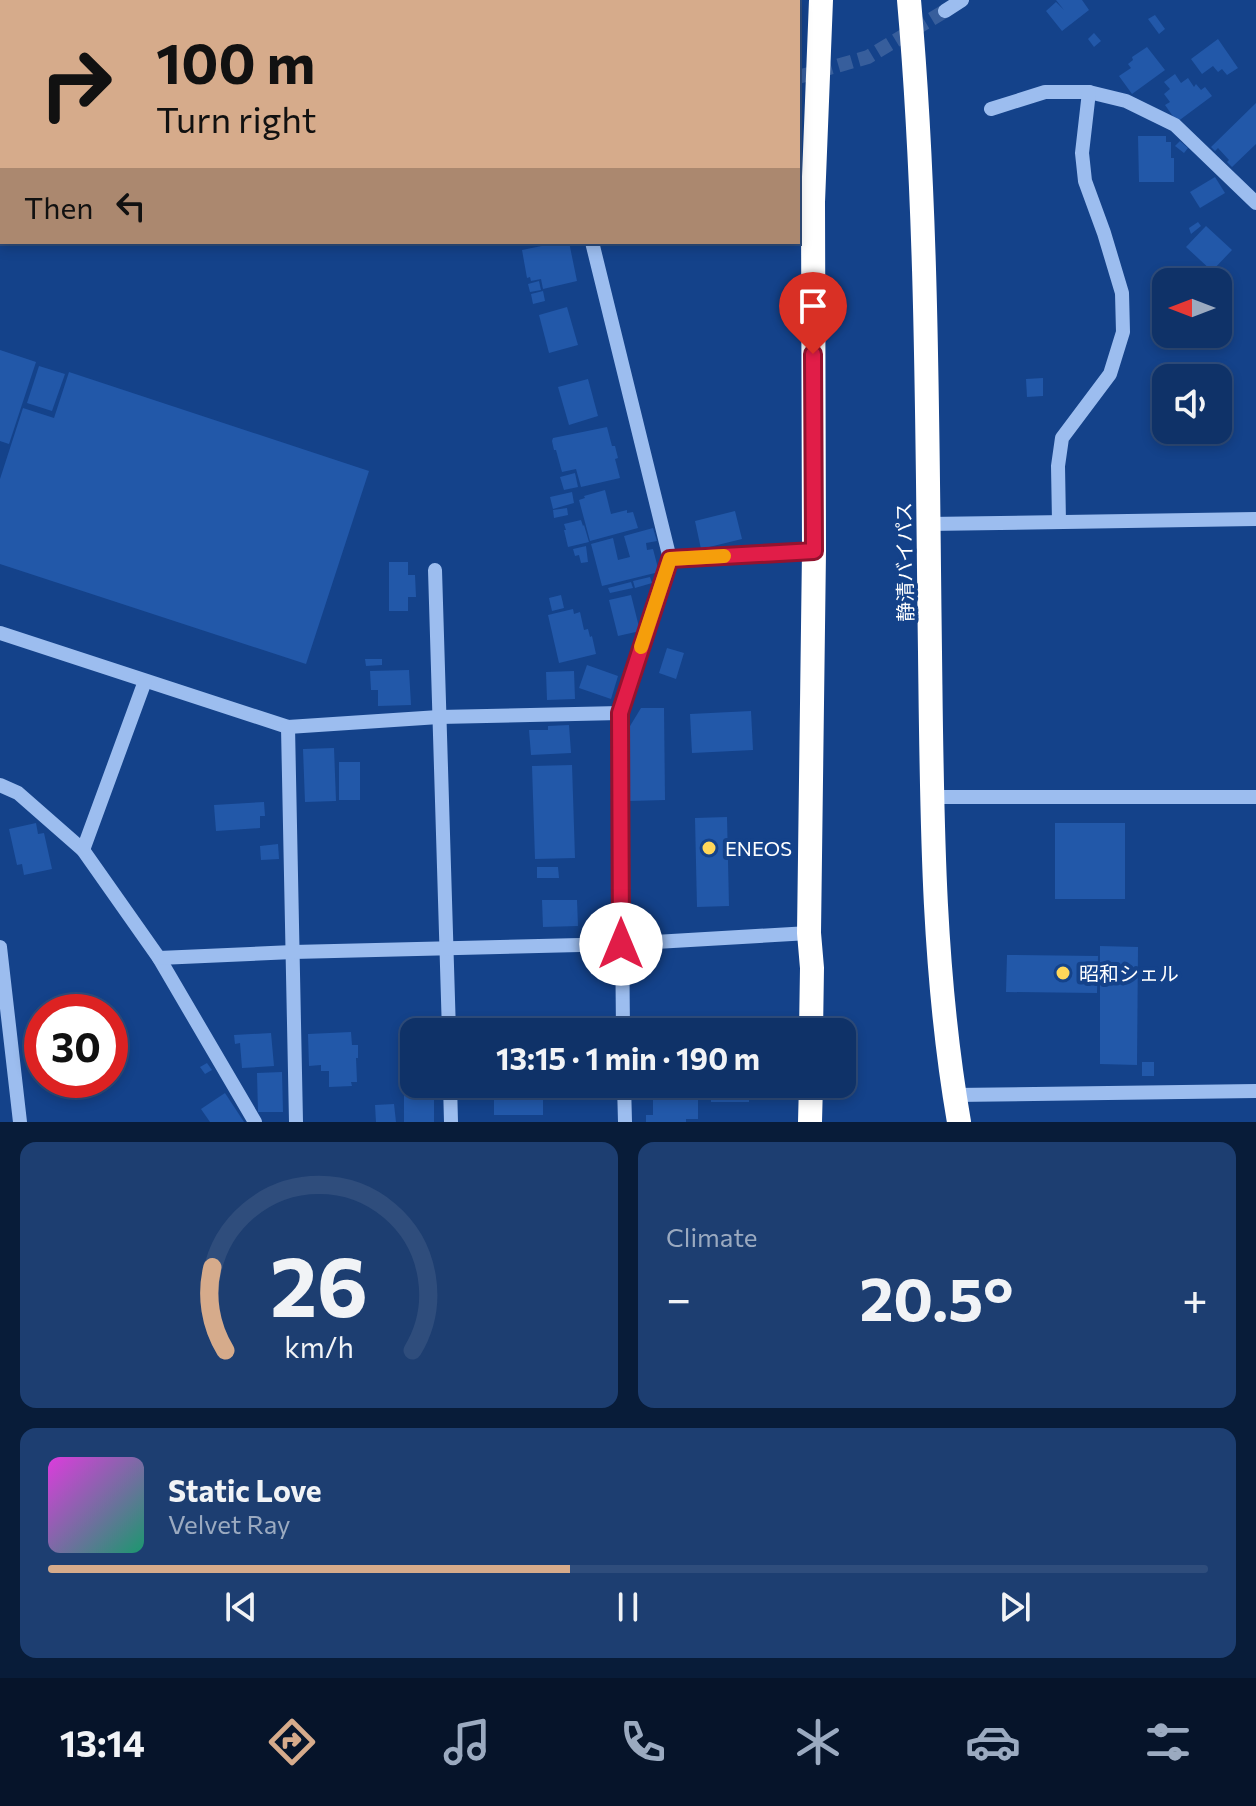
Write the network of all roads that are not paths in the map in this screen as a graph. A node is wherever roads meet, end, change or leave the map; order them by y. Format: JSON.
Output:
{"nodes":[{"id":1,"x":821,"y":0,"type":"edge"},
{"id":2,"x":909,"y":0,"type":"edge"},
{"id":3,"x":962,"y":0,"type":"edge"},
{"id":4,"x":945,"y":11,"type":"tunnel mouth"},
{"id":5,"x":1089,"y":92,"type":"junction"},
{"id":6,"x":991,"y":109,"type":"dead end"},
{"id":7,"x":1256,"y":203,"type":"edge"},
{"id":8,"x":592,"y":244,"type":"edge"},
{"id":9,"x":1256,"y":519,"type":"edge"},
{"id":10,"x":1059,"y":522,"type":"junction"},
{"id":11,"x":928,"y":524,"type":"junction"},
{"id":12,"x":814,"y":551,"type":"junction"},
{"id":13,"x":670,"y":559,"type":"junction"},
{"id":14,"x":435,"y":570,"type":"dead end"},
{"id":15,"x":0,"y":633,"type":"edge"},
{"id":16,"x":145,"y":681,"type":"junction"},
{"id":17,"x":620,"y":713,"type":"junction"},
{"id":18,"x":439,"y":717,"type":"junction"},
{"id":19,"x":288,"y":727,"type":"junction"},
{"id":20,"x":0,"y":785,"type":"edge"},
{"id":21,"x":931,"y":797,"type":"junction"},
{"id":22,"x":1256,"y":797,"type":"edge"},
{"id":23,"x":83,"y":850,"type":"junction"},
{"id":24,"x":809,"y":933,"type":"junction"},
{"id":25,"x":621,"y":944,"type":"junction"},
{"id":26,"x":0,"y":947,"type":"edge"},
{"id":27,"x":446,"y":948,"type":"junction"},
{"id":28,"x":293,"y":952,"type":"junction"},
{"id":29,"x":159,"y":958,"type":"junction"},
{"id":30,"x":448,"y":1018,"type":"edge"},
{"id":31,"x":623,"y":1018,"type":"edge"},
{"id":32,"x":811,"y":1018,"type":"edge"},
{"id":33,"x":1256,"y":1091,"type":"edge"},
{"id":34,"x":954,"y":1095,"type":"junction"},
{"id":35,"x":450,"y":1098,"type":"edge"},
{"id":36,"x":624,"y":1098,"type":"edge"},
{"id":37,"x":811,"y":1098,"type":"edge"},
{"id":38,"x":20,"y":1122,"type":"edge"},
{"id":39,"x":255,"y":1122,"type":"edge"},
{"id":40,"x":296,"y":1122,"type":"edge"},
{"id":41,"x":451,"y":1122,"type":"edge"},
{"id":42,"x":625,"y":1122,"type":"edge"},
{"id":43,"x":810,"y":1122,"type":"edge"},
{"id":44,"x":959,"y":1122,"type":"edge"}],
"edges":[{"from":1,"to":12,"type":"highway"},
{"from":2,"to":11,"type":"highway","name":"静清バイパス"},
{"from":3,"to":4,"type":"street"},
{"from":5,"to":6,"type":"street"},
{"from":5,"to":7,"type":"street"},
{"from":5,"to":10,"type":"street"},
{"from":8,"to":13,"type":"street"},
{"from":9,"to":10,"type":"street"},
{"from":10,"to":11,"type":"street"},
{"from":11,"to":21,"type":"highway","name":"静清バイパス"},
{"from":12,"to":13,"type":"street"},
{"from":12,"to":24,"type":"highway"},
{"from":13,"to":17,"type":"street"},
{"from":14,"to":18,"type":"street"},
{"from":15,"to":16,"type":"street"},
{"from":16,"to":19,"type":"street"},
{"from":16,"to":23,"type":"street"},
{"from":17,"to":18,"type":"street"},
{"from":17,"to":25,"type":"street"},
{"from":18,"to":19,"type":"street"},
{"from":18,"to":27,"type":"street"},
{"from":19,"to":28,"type":"street"},
{"from":20,"to":23,"type":"street"},
{"from":21,"to":22,"type":"street"},
{"from":21,"to":34,"type":"highway","name":"静清バイパス"},
{"from":23,"to":29,"type":"street"},
{"from":24,"to":25,"type":"street"},
{"from":24,"to":32,"type":"highway"},
{"from":25,"to":27,"type":"street"},
{"from":25,"to":31,"type":"street"},
{"from":26,"to":38,"type":"street"},
{"from":27,"to":28,"type":"street"},
{"from":27,"to":30,"type":"street"},
{"from":28,"to":29,"type":"street"},
{"from":28,"to":40,"type":"street"},
{"from":29,"to":39,"type":"street"},
{"from":33,"to":34,"type":"street"},
{"from":34,"to":44,"type":"highway","name":"静清バイパス"},
{"from":35,"to":41,"type":"street"},
{"from":36,"to":42,"type":"street"},
{"from":37,"to":43,"type":"highway"}]}
